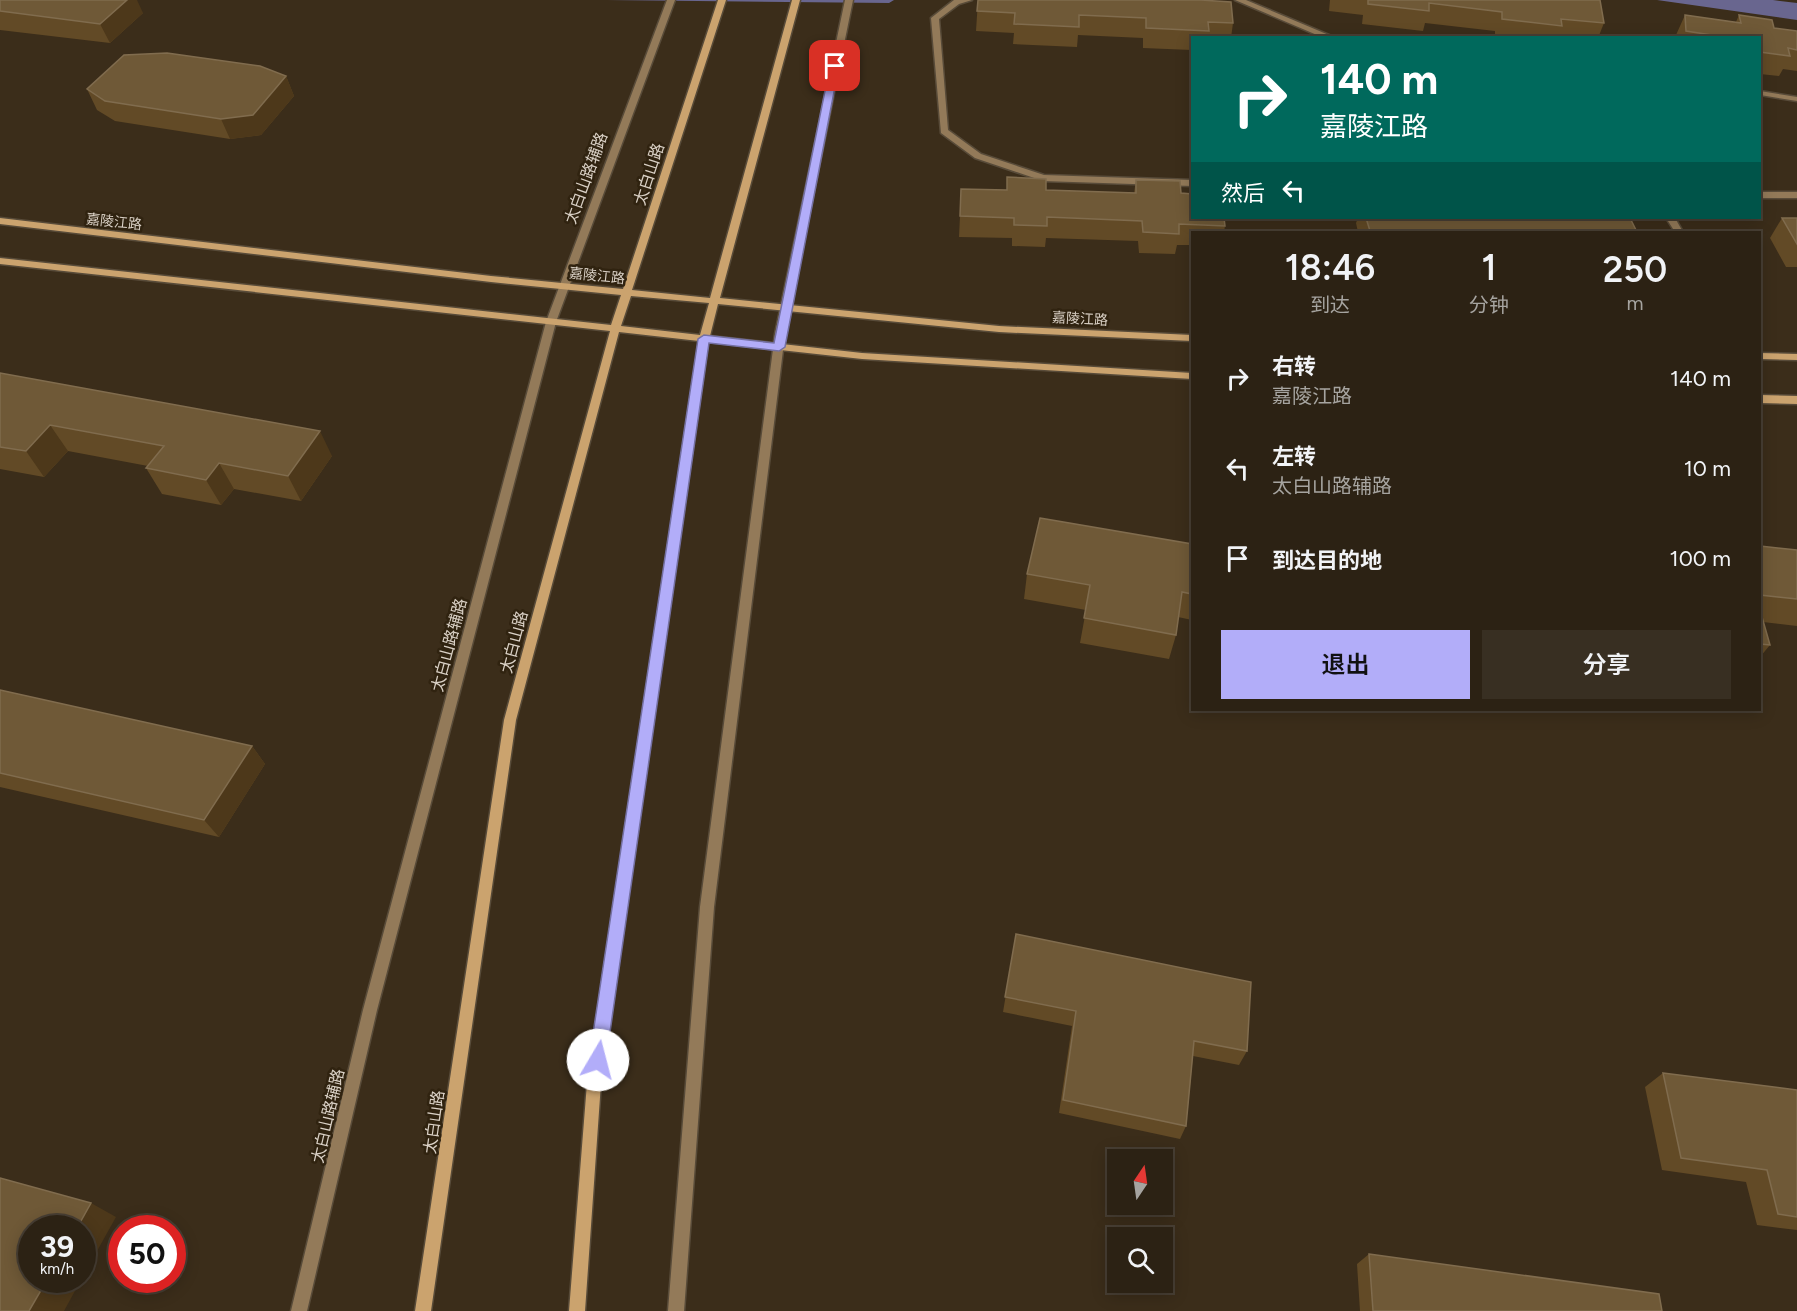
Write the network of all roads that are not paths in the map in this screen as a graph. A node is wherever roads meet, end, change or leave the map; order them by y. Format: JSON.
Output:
{"nodes":[{"id":1,"x":722,"y":0,"type":"edge"},
{"id":2,"x":796,"y":0,"type":"edge"},
{"id":3,"x":849,"y":0,"type":"edge"},
{"id":4,"x":968,"y":0,"type":"edge"},
{"id":5,"x":1239,"y":0,"type":"edge"},
{"id":6,"x":668,"y":6,"type":"edge"},
{"id":7,"x":1327,"y":36,"type":"edge"},
{"id":8,"x":1761,"y":93,"type":"edge"},
{"id":9,"x":1797,"y":99,"type":"edge"},
{"id":10,"x":1191,"y":183,"type":"edge"},
{"id":11,"x":1761,"y":195,"type":"edge"},
{"id":12,"x":1797,"y":195,"type":"edge"},
{"id":13,"x":0,"y":221,"type":"edge"},
{"id":14,"x":0,"y":261,"type":"edge"},
{"id":15,"x":563,"y":286,"type":"junction"},
{"id":16,"x":629,"y":292,"type":"junction"},
{"id":17,"x":714,"y":301,"type":"junction"},
{"id":18,"x":787,"y":308,"type":"junction"},
{"id":19,"x":551,"y":322,"type":"junction"},
{"id":20,"x":615,"y":329,"type":"junction"},
{"id":21,"x":1191,"y":338,"type":"edge"},
{"id":22,"x":704,"y":339,"type":"junction"},
{"id":23,"x":779,"y":347,"type":"junction"},
{"id":24,"x":1761,"y":356,"type":"edge"},
{"id":25,"x":1797,"y":357,"type":"edge"},
{"id":26,"x":1191,"y":376,"type":"edge"},
{"id":27,"x":1761,"y":399,"type":"edge"},
{"id":28,"x":1797,"y":400,"type":"edge"},
{"id":29,"x":298,"y":1311,"type":"edge"},
{"id":30,"x":423,"y":1311,"type":"edge"},
{"id":31,"x":577,"y":1311,"type":"edge"},
{"id":32,"x":676,"y":1311,"type":"edge"}],
"edges":[{"from":1,"to":16,"type":"main road","name":"太白山路"},
{"from":2,"to":17,"type":"main road"},
{"from":3,"to":18,"type":"street"},
{"from":4,"to":10,"type":"street"},
{"from":5,"to":7,"type":"street"},
{"from":6,"to":15,"type":"street","name":"太白山路辅路"},
{"from":8,"to":9,"type":"street"},
{"from":11,"to":12,"type":"street"},
{"from":13,"to":15,"type":"main road","name":"嘉陵江路"},
{"from":14,"to":19,"type":"main road"},
{"from":15,"to":16,"type":"main road","name":"嘉陵江路"},
{"from":15,"to":19,"type":"street","name":"太白山路辅路"},
{"from":16,"to":17,"type":"main road","name":"嘉陵江路"},
{"from":16,"to":20,"type":"main road","name":"太白山路"},
{"from":17,"to":18,"type":"main road","name":"嘉陵江路"},
{"from":17,"to":22,"type":"main road"},
{"from":18,"to":21,"type":"main road","name":"嘉陵江路"},
{"from":18,"to":23,"type":"street"},
{"from":19,"to":20,"type":"main road"},
{"from":19,"to":29,"type":"street","name":"太白山路辅路"},
{"from":20,"to":22,"type":"main road"},
{"from":20,"to":30,"type":"main road","name":"太白山路"},
{"from":22,"to":23,"type":"main road"},
{"from":22,"to":31,"type":"main road"},
{"from":23,"to":26,"type":"main road"},
{"from":23,"to":32,"type":"street"},
{"from":24,"to":25,"type":"main road"},
{"from":27,"to":28,"type":"main road"}]}
